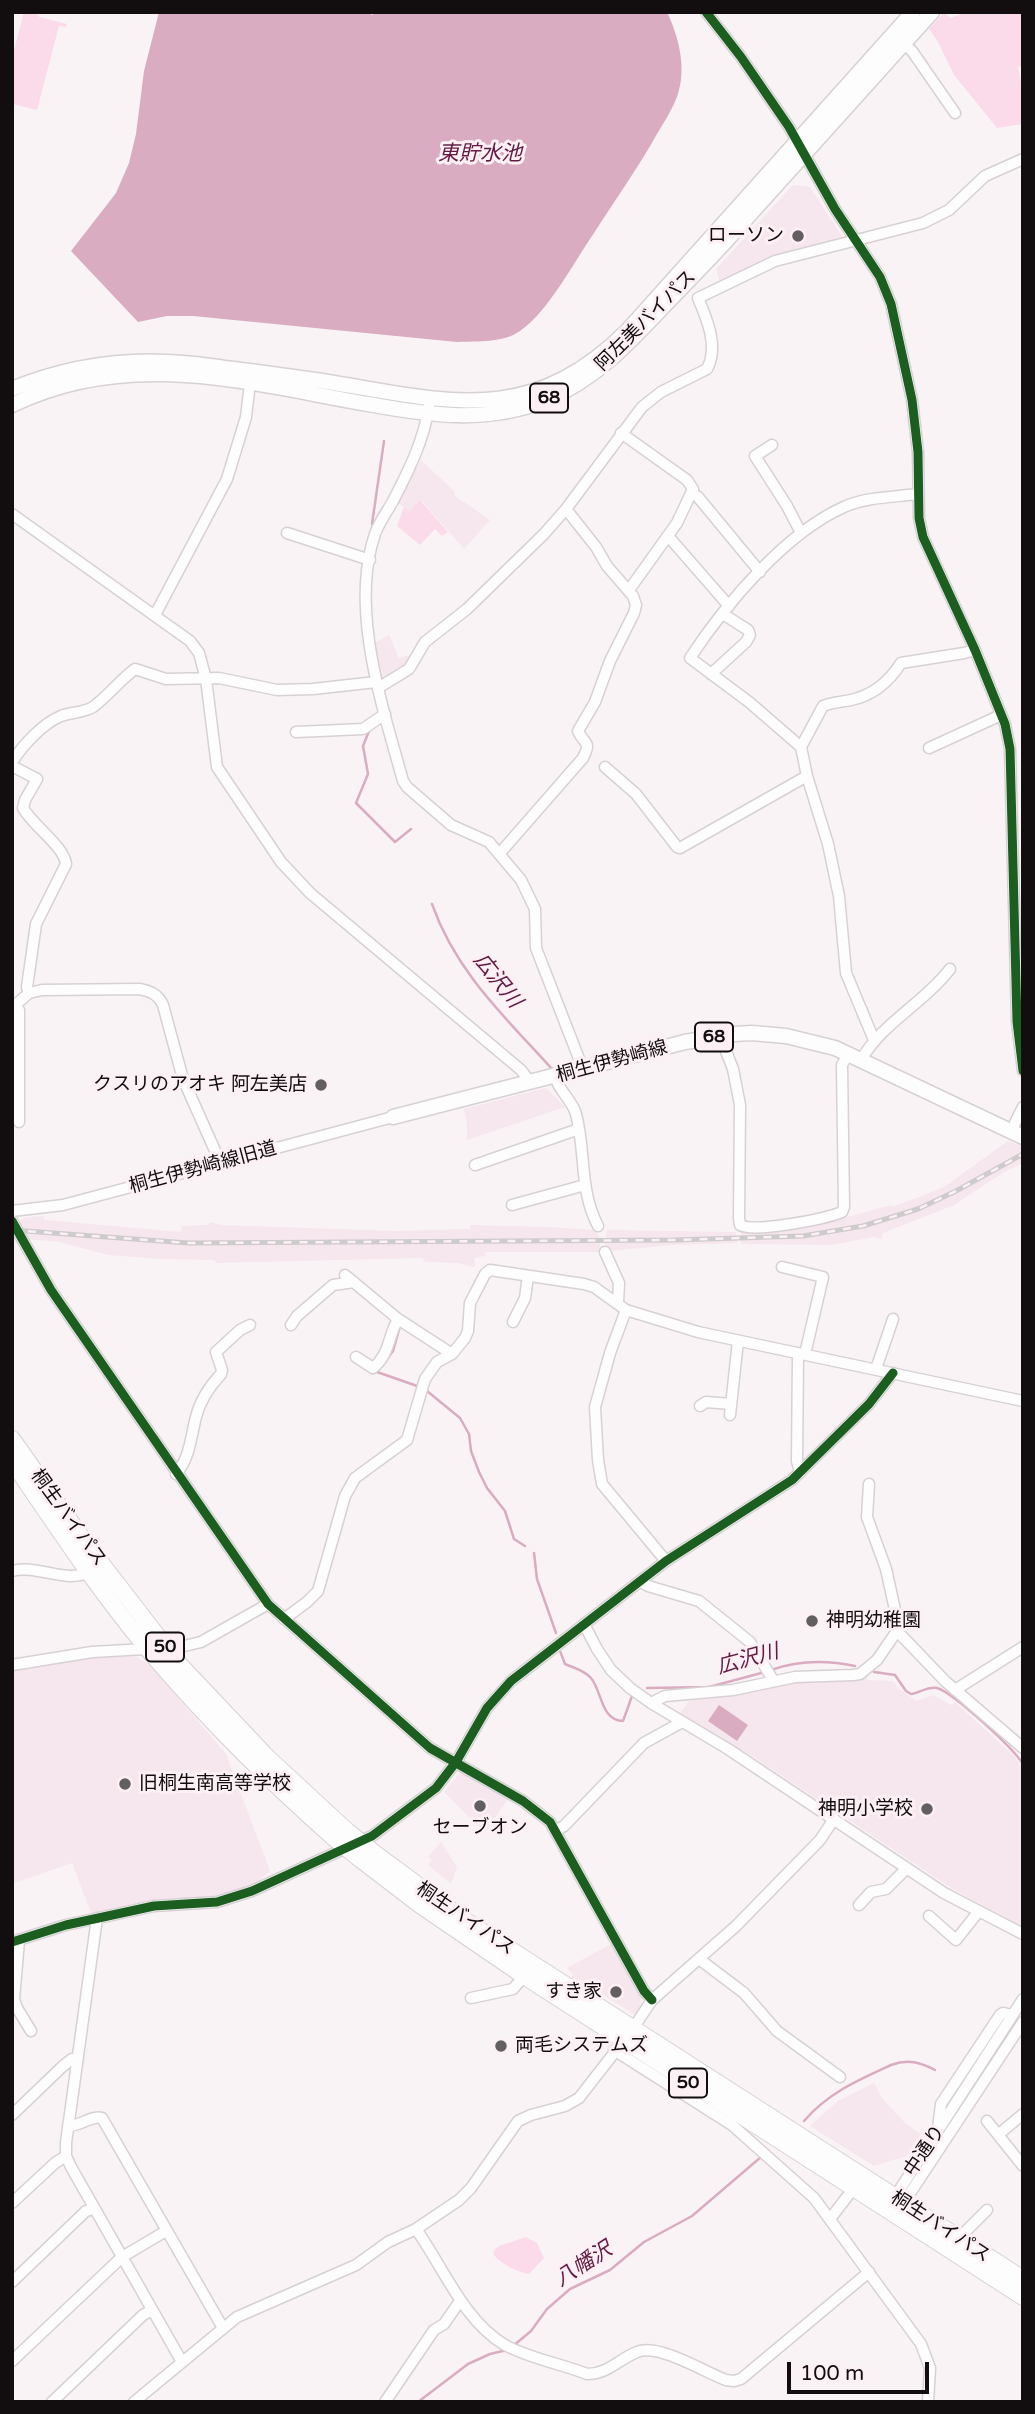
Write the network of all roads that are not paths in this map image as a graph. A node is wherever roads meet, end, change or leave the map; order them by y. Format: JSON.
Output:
{"nodes":[{"id":1,"x":706,"y":12,"type":"edge"},
{"id":2,"x":913,"y":12,"type":"edge"},
{"id":3,"x":932,"y":12,"type":"edge"},
{"id":4,"x":904,"y":44,"type":"junction"},
{"id":5,"x":955,"y":113,"type":"dead end"},
{"id":6,"x":796,"y":140,"type":"junction"},
{"id":7,"x":804,"y":154,"type":"junction"},
{"id":8,"x":1023,"y":159,"type":"edge"},
{"id":9,"x":855,"y":241,"type":"junction"},
{"id":10,"x":250,"y":383,"type":"junction"},
{"id":11,"x":12,"y":389,"type":"edge"},
{"id":12,"x":431,"y":399,"type":"junction"},
{"id":13,"x":12,"y":405,"type":"edge"},
{"id":14,"x":428,"y":414,"type":"junction"},
{"id":15,"x":621,"y":433,"type":"junction"},
{"id":16,"x":772,"y":445,"type":"dead end"},
{"id":17,"x":691,"y":493,"type":"junction"},
{"id":18,"x":918,"y":494,"type":"junction"},
{"id":19,"x":566,"y":509,"type":"junction"},
{"id":20,"x":12,"y":514,"type":"edge"},
{"id":21,"x":287,"y":533,"type":"dead end"},
{"id":22,"x":801,"y":533,"type":"junction"},
{"id":23,"x":668,"y":536,"type":"junction"},
{"id":24,"x":370,"y":560,"type":"junction"},
{"id":25,"x":760,"y":572,"type":"junction"},
{"id":26,"x":629,"y":590,"type":"junction"},
{"id":27,"x":726,"y":610,"type":"junction"},
{"id":28,"x":155,"y":615,"type":"junction"},
{"id":29,"x":975,"y":650,"type":"junction"},
{"id":30,"x":711,"y":674,"type":"junction"},
{"id":31,"x":206,"y":679,"type":"junction"},
{"id":32,"x":377,"y":685,"type":"junction"},
{"id":33,"x":385,"y":714,"type":"junction"},
{"id":34,"x":1001,"y":715,"type":"junction"},
{"id":35,"x":296,"y":732,"type":"dead end"},
{"id":36,"x":801,"y":747,"type":"junction"},
{"id":37,"x":929,"y":748,"type":"dead end"},
{"id":38,"x":12,"y":764,"type":"edge"},
{"id":39,"x":605,"y":767,"type":"dead end"},
{"id":40,"x":807,"y":776,"type":"junction"},
{"id":41,"x":1023,"y":820,"type":"edge"},
{"id":42,"x":1013,"y":829,"type":"junction"},
{"id":43,"x":500,"y":853,"type":"junction"},
{"id":44,"x":950,"y":969,"type":"dead end"},
{"id":45,"x":29,"y":993,"type":"junction"},
{"id":46,"x":14,"y":1007,"type":"edge"},
{"id":47,"x":720,"y":1036,"type":"junction"},
{"id":48,"x":874,"y":1040,"type":"junction"},
{"id":49,"x":854,"y":1057,"type":"junction"},
{"id":50,"x":583,"y":1069,"type":"junction"},
{"id":51,"x":1023,"y":1071,"type":"edge"},
{"id":52,"x":555,"y":1077,"type":"junction"},
{"id":53,"x":531,"y":1083,"type":"junction"},
{"id":54,"x":1023,"y":1107,"type":"edge"},
{"id":55,"x":393,"y":1117,"type":"joint"},
{"id":56,"x":19,"y":1122,"type":"dead end"},
{"id":57,"x":579,"y":1129,"type":"junction"},
{"id":58,"x":1017,"y":1135,"type":"edge"},
{"id":59,"x":221,"y":1164,"type":"junction"},
{"id":60,"x":475,"y":1165,"type":"dead end"},
{"id":61,"x":585,"y":1185,"type":"junction"},
{"id":62,"x":512,"y":1205,"type":"dead end"},
{"id":63,"x":12,"y":1211,"type":"edge"},
{"id":64,"x":12,"y":1221,"type":"edge"},
{"id":65,"x":598,"y":1226,"type":"dead end"},
{"id":66,"x":605,"y":1252,"type":"dead end"},
{"id":67,"x":782,"y":1268,"type":"dead end"},
{"id":68,"x":345,"y":1275,"type":"dead end"},
{"id":69,"x":528,"y":1276,"type":"junction"},
{"id":70,"x":354,"y":1282,"type":"junction"},
{"id":71,"x":622,"y":1307,"type":"junction"},
{"id":72,"x":398,"y":1318,"type":"junction"},
{"id":73,"x":893,"y":1319,"type":"dead end"},
{"id":74,"x":513,"y":1322,"type":"dead end"},
{"id":75,"x":250,"y":1325,"type":"dead end"},
{"id":76,"x":291,"y":1325,"type":"dead end"},
{"id":77,"x":738,"y":1341,"type":"junction"},
{"id":78,"x":452,"y":1354,"type":"junction"},
{"id":79,"x":801,"y":1354,"type":"junction"},
{"id":80,"x":356,"y":1357,"type":"dead end"},
{"id":81,"x":876,"y":1369,"type":"junction"},
{"id":82,"x":893,"y":1373,"type":"junction"},
{"id":83,"x":1023,"y":1401,"type":"edge"},
{"id":84,"x":700,"y":1406,"type":"dead end"},
{"id":85,"x":12,"y":1438,"type":"edge"},
{"id":86,"x":12,"y":1461,"type":"edge"},
{"id":87,"x":800,"y":1473,"type":"junction"},
{"id":88,"x":176,"y":1474,"type":"junction"},
{"id":89,"x":869,"y":1484,"type":"dead end"},
{"id":90,"x":666,"y":1561,"type":"junction"},
{"id":91,"x":12,"y":1572,"type":"edge"},
{"id":92,"x":89,"y":1572,"type":"junction"},
{"id":93,"x":640,"y":1581,"type":"junction"},
{"id":94,"x":268,"y":1604,"type":"junction"},
{"id":95,"x":284,"y":1619,"type":"junction"},
{"id":96,"x":584,"y":1624,"type":"junction"},
{"id":97,"x":898,"y":1632,"type":"junction"},
{"id":98,"x":1023,"y":1647,"type":"edge"},
{"id":99,"x":148,"y":1648,"type":"junction"},
{"id":100,"x":166,"y":1649,"type":"junction"},
{"id":101,"x":12,"y":1665,"type":"edge"},
{"id":102,"x":769,"y":1673,"type":"junction"},
{"id":103,"x":955,"y":1690,"type":"junction"},
{"id":104,"x":651,"y":1703,"type":"junction"},
{"id":105,"x":682,"y":1722,"type":"junction"},
{"id":106,"x":1023,"y":1748,"type":"edge"},
{"id":107,"x":456,"y":1762,"type":"junction"},
{"id":108,"x":834,"y":1819,"type":"junction"},
{"id":109,"x":557,"y":1830,"type":"junction"},
{"id":110,"x":340,"y":1834,"type":"junction"},
{"id":111,"x":367,"y":1856,"type":"junction"},
{"id":112,"x":908,"y":1868,"type":"junction"},
{"id":113,"x":859,"y":1905,"type":"dead end"},
{"id":114,"x":979,"y":1911,"type":"junction"},
{"id":115,"x":929,"y":1916,"type":"dead end"},
{"id":116,"x":97,"y":1918,"type":"junction"},
{"id":117,"x":1023,"y":1934,"type":"edge"},
{"id":118,"x":16,"y":1941,"type":"edge"},
{"id":119,"x":699,"y":1959,"type":"junction"},
{"id":120,"x":524,"y":1976,"type":"junction"},
{"id":121,"x":471,"y":1998,"type":"dead end"},
{"id":122,"x":1023,"y":1999,"type":"edge"},
{"id":123,"x":652,"y":2000,"type":"junction"},
{"id":124,"x":1023,"y":2022,"type":"edge"},
{"id":125,"x":32,"y":2031,"type":"dead end"},
{"id":126,"x":623,"y":2040,"type":"junction"},
{"id":127,"x":78,"y":2058,"type":"junction"},
{"id":128,"x":840,"y":2077,"type":"dead end"},
{"id":129,"x":12,"y":2115,"type":"edge"},
{"id":130,"x":1023,"y":2115,"type":"edge"},
{"id":131,"x":987,"y":2121,"type":"dead end"},
{"id":132,"x":68,"y":2126,"type":"junction"},
{"id":133,"x":999,"y":2134,"type":"junction"},
{"id":134,"x":66,"y":2156,"type":"junction"},
{"id":135,"x":1023,"y":2166,"type":"edge"},
{"id":136,"x":853,"y":2189,"type":"junction"},
{"id":137,"x":12,"y":2203,"type":"edge"},
{"id":138,"x":896,"y":2205,"type":"junction"},
{"id":139,"x":94,"y":2209,"type":"junction"},
{"id":140,"x":987,"y":2210,"type":"dead end"},
{"id":141,"x":831,"y":2219,"type":"junction"},
{"id":142,"x":416,"y":2229,"type":"junction"},
{"id":143,"x":166,"y":2231,"type":"junction"},
{"id":144,"x":958,"y":2239,"type":"junction"},
{"id":145,"x":122,"y":2257,"type":"junction"},
{"id":146,"x":869,"y":2272,"type":"junction"},
{"id":147,"x":1023,"y":2279,"type":"edge"},
{"id":148,"x":12,"y":2282,"type":"edge"},
{"id":149,"x":1023,"y":2297,"type":"edge"},
{"id":150,"x":460,"y":2301,"type":"junction"},
{"id":151,"x":152,"y":2310,"type":"junction"},
{"id":152,"x":223,"y":2328,"type":"junction"},
{"id":153,"x":12,"y":2361,"type":"edge"},
{"id":154,"x":182,"y":2362,"type":"junction"},
{"id":155,"x":52,"y":2402,"type":"edge"},
{"id":156,"x":134,"y":2402,"type":"edge"},
{"id":157,"x":385,"y":2402,"type":"edge"},
{"id":158,"x":928,"y":2402,"type":"edge"}],
"edges":[{"from":1,"to":6,"type":"street"},
{"from":2,"to":6,"type":"main road","name":"阿左美バイパス","number":"68"},
{"from":3,"to":4,"type":"main road","name":"阿左美バイパス","number":"68"},
{"from":4,"to":5,"type":"street"},
{"from":4,"to":7,"type":"main road","name":"阿左美バイパス","number":"68"},
{"from":6,"to":7,"type":"street"},
{"from":6,"to":12,"type":"main road","name":"阿左美バイパス","number":"68"},
{"from":7,"to":9,"type":"street"},
{"from":7,"to":14,"type":"main road","name":"阿左美バイパス","number":"68"},
{"from":8,"to":9,"type":"street"},
{"from":9,"to":15,"type":"street"},
{"from":9,"to":18,"type":"street"},
{"from":10,"to":13,"type":"main road","name":"阿左美バイパス","number":"68"},
{"from":10,"to":14,"type":"main road","name":"阿左美バイパス","number":"68"},
{"from":10,"to":28,"type":"street"},
{"from":11,"to":12,"type":"main road","name":"阿左美バイパス","number":"68"},
{"from":12,"to":14,"type":"street"},
{"from":14,"to":24,"type":"street"},
{"from":15,"to":17,"type":"street"},
{"from":15,"to":19,"type":"street"},
{"from":16,"to":22,"type":"street"},
{"from":17,"to":23,"type":"street"},
{"from":17,"to":25,"type":"street"},
{"from":18,"to":22,"type":"street"},
{"from":18,"to":29,"type":"street"},
{"from":19,"to":26,"type":"street"},
{"from":19,"to":32,"type":"street"},
{"from":20,"to":28,"type":"street"},
{"from":21,"to":24,"type":"street"},
{"from":22,"to":25,"type":"street"},
{"from":23,"to":26,"type":"street"},
{"from":23,"to":27,"type":"street"},
{"from":24,"to":32,"type":"street"},
{"from":25,"to":27,"type":"street"},
{"from":26,"to":43,"type":"street"},
{"from":27,"to":30,"type":"street"},
{"from":27,"to":30,"type":"street"},
{"from":28,"to":31,"type":"street"},
{"from":29,"to":34,"type":"street"},
{"from":29,"to":36,"type":"street"},
{"from":30,"to":36,"type":"street"},
{"from":31,"to":32,"type":"street"},
{"from":31,"to":38,"type":"street"},
{"from":31,"to":53,"type":"street"},
{"from":32,"to":33,"type":"street"},
{"from":33,"to":35,"type":"street"},
{"from":33,"to":43,"type":"street"},
{"from":34,"to":37,"type":"street"},
{"from":34,"to":42,"type":"street"},
{"from":36,"to":40,"type":"street"},
{"from":38,"to":45,"type":"street"},
{"from":39,"to":40,"type":"street"},
{"from":40,"to":48,"type":"street"},
{"from":41,"to":42,"type":"street"},
{"from":42,"to":51,"type":"street"},
{"from":43,"to":50,"type":"street"},
{"from":44,"to":48,"type":"street"},
{"from":45,"to":46,"type":"street"},
{"from":45,"to":59,"type":"street"},
{"from":46,"to":56,"type":"street"},
{"from":47,"to":49,"type":"main road","name":"桐生伊勢崎線","number":"68"},
{"from":47,"to":49,"type":"street"},
{"from":47,"to":50,"type":"main road","name":"桐生伊勢崎線","number":"68"},
{"from":48,"to":49,"type":"street"},
{"from":49,"to":58,"type":"main road","name":"桐生伊勢崎線","number":"68"},
{"from":50,"to":52,"type":"main road","name":"桐生伊勢崎線","number":"68"},
{"from":52,"to":53,"type":"main road","name":"桐生伊勢崎線","number":"68"},
{"from":52,"to":57,"type":"street"},
{"from":53,"to":55,"type":"main road","name":"桐生伊勢崎線","number":"68"},
{"from":54,"to":58,"type":"street"},
{"from":55,"to":59,"type":"street","name":"桐生伊勢崎線旧道"},
{"from":57,"to":60,"type":"street"},
{"from":57,"to":61,"type":"street"},
{"from":59,"to":63,"type":"street","name":"桐生伊勢崎線旧道"},
{"from":61,"to":62,"type":"street"},
{"from":61,"to":65,"type":"street"},
{"from":64,"to":88,"type":"street"},
{"from":66,"to":71,"type":"street"},
{"from":67,"to":79,"type":"street"},
{"from":68,"to":70,"type":"street"},
{"from":69,"to":71,"type":"street"},
{"from":69,"to":74,"type":"street"},
{"from":69,"to":78,"type":"street"},
{"from":70,"to":72,"type":"street"},
{"from":70,"to":76,"type":"street"},
{"from":71,"to":77,"type":"street"},
{"from":71,"to":90,"type":"street"},
{"from":72,"to":78,"type":"street"},
{"from":72,"to":80,"type":"street"},
{"from":73,"to":81,"type":"street"},
{"from":75,"to":88,"type":"street"},
{"from":77,"to":79,"type":"street"},
{"from":77,"to":84,"type":"street"},
{"from":78,"to":95,"type":"street"},
{"from":79,"to":81,"type":"street"},
{"from":79,"to":87,"type":"street"},
{"from":81,"to":82,"type":"street"},
{"from":82,"to":83,"type":"street"},
{"from":82,"to":87,"type":"street"},
{"from":85,"to":100,"type":"highway","name":"桐生バイパス","number":"50"},
{"from":86,"to":92,"type":"highway","name":"桐生バイパス","number":"50"},
{"from":87,"to":90,"type":"street"},
{"from":88,"to":94,"type":"street"},
{"from":89,"to":97,"type":"street"},
{"from":90,"to":93,"type":"street"},
{"from":91,"to":92,"type":"street"},
{"from":92,"to":99,"type":"highway","name":"桐生バイパス","number":"50"},
{"from":93,"to":96,"type":"street"},
{"from":93,"to":102,"type":"street"},
{"from":94,"to":95,"type":"street"},
{"from":94,"to":100,"type":"street"},
{"from":95,"to":107,"type":"street"},
{"from":96,"to":104,"type":"street"},
{"from":96,"to":107,"type":"street"},
{"from":97,"to":102,"type":"street"},
{"from":97,"to":103,"type":"street"},
{"from":98,"to":103,"type":"street"},
{"from":99,"to":100,"type":"street"},
{"from":99,"to":101,"type":"street"},
{"from":99,"to":110,"type":"highway","name":"桐生バイパス","number":"50"},
{"from":100,"to":110,"type":"highway","name":"桐生バイパス","number":"50"},
{"from":102,"to":104,"type":"street"},
{"from":103,"to":106,"type":"street"},
{"from":104,"to":105,"type":"street"},
{"from":105,"to":108,"type":"street"},
{"from":105,"to":109,"type":"street"},
{"from":107,"to":109,"type":"street"},
{"from":107,"to":116,"type":"street"},
{"from":108,"to":112,"type":"street"},
{"from":108,"to":119,"type":"street"},
{"from":109,"to":123,"type":"street"},
{"from":110,"to":111,"type":"highway","name":"桐生バイパス","number":"50","bridge":true},
{"from":111,"to":120,"type":"highway","name":"桐生バイパス","number":"50"},
{"from":111,"to":126,"type":"highway","name":"桐生バイパス","number":"50"},
{"from":112,"to":113,"type":"street"},
{"from":112,"to":114,"type":"street"},
{"from":114,"to":115,"type":"street"},
{"from":114,"to":117,"type":"street"},
{"from":116,"to":118,"type":"street"},
{"from":116,"to":127,"type":"street"},
{"from":118,"to":125,"type":"street"},
{"from":119,"to":123,"type":"street"},
{"from":119,"to":128,"type":"street"},
{"from":120,"to":121,"type":"street"},
{"from":120,"to":126,"type":"highway","name":"桐生バイパス","number":"50"},
{"from":122,"to":138,"type":"street","name":"中通り"},
{"from":123,"to":126,"type":"street"},
{"from":124,"to":138,"type":"street","name":"中通り"},
{"from":126,"to":136,"type":"highway","name":"桐生バイパス","number":"50"},
{"from":126,"to":138,"type":"highway","name":"桐生バイパス","number":"50"},
{"from":126,"to":141,"type":"street"},
{"from":126,"to":142,"type":"street"},
{"from":127,"to":129,"type":"street"},
{"from":127,"to":132,"type":"street"},
{"from":130,"to":133,"type":"street"},
{"from":131,"to":133,"type":"street"},
{"from":132,"to":134,"type":"street"},
{"from":132,"to":143,"type":"street"},
{"from":133,"to":135,"type":"street"},
{"from":134,"to":137,"type":"street"},
{"from":134,"to":139,"type":"street"},
{"from":136,"to":138,"type":"highway","name":"桐生バイパス","number":"50"},
{"from":136,"to":141,"type":"street"},
{"from":138,"to":144,"type":"highway","name":"桐生バイパス","number":"50"},
{"from":138,"to":149,"type":"highway","name":"桐生バイパス","number":"50"},
{"from":139,"to":145,"type":"street"},
{"from":139,"to":148,"type":"street"},
{"from":140,"to":144,"type":"street"},
{"from":141,"to":146,"type":"street"},
{"from":142,"to":150,"type":"street"},
{"from":142,"to":152,"type":"street"},
{"from":143,"to":145,"type":"street"},
{"from":143,"to":152,"type":"street"},
{"from":144,"to":147,"type":"highway","name":"桐生バイパス","number":"50"},
{"from":145,"to":151,"type":"street"},
{"from":145,"to":153,"type":"street"},
{"from":146,"to":150,"type":"street"},
{"from":146,"to":158,"type":"street"},
{"from":150,"to":157,"type":"street"},
{"from":151,"to":154,"type":"street"},
{"from":151,"to":155,"type":"street"},
{"from":152,"to":154,"type":"street"},
{"from":154,"to":156,"type":"street"}]}
